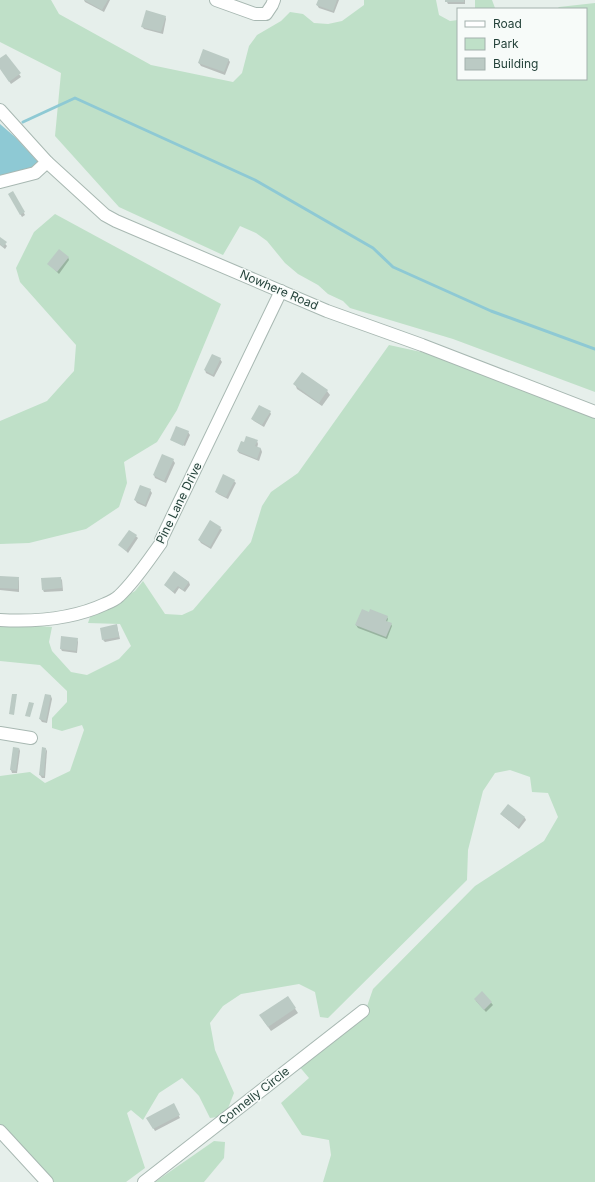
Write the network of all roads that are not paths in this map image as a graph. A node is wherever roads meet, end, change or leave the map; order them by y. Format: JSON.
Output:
{"nodes":[{"id":1,"x":216,"y":0,"type":"edge"},
{"id":2,"x":274,"y":0,"type":"edge"},
{"id":3,"x":0,"y":110,"type":"edge"},
{"id":4,"x":47,"y":162,"type":"junction"},
{"id":5,"x":0,"y":182,"type":"edge"},
{"id":6,"x":281,"y":291,"type":"junction"},
{"id":7,"x":595,"y":412,"type":"edge"},
{"id":8,"x":0,"y":620,"type":"edge"},
{"id":9,"x":0,"y":733,"type":"edge"},
{"id":10,"x":31,"y":738,"type":"dead end"},
{"id":11,"x":364,"y":1011,"type":"dead end"},
{"id":12,"x":0,"y":1131,"type":"edge"},
{"id":13,"x":47,"y":1182,"type":"edge"},
{"id":14,"x":144,"y":1182,"type":"edge"}],
"edges":[{"from":1,"to":2,"type":"street"},
{"from":3,"to":4,"type":"street","name":"Nowhere Road"},
{"from":4,"to":5,"type":"street"},
{"from":4,"to":6,"type":"street","name":"Nowhere Road"},
{"from":6,"to":7,"type":"street","name":"Nowhere Road"},
{"from":6,"to":8,"type":"street","name":"Pine Lane Drive"},
{"from":9,"to":10,"type":"street"},
{"from":11,"to":14,"type":"street","name":"Connelly Circle"},
{"from":12,"to":13,"type":"street"}]}
